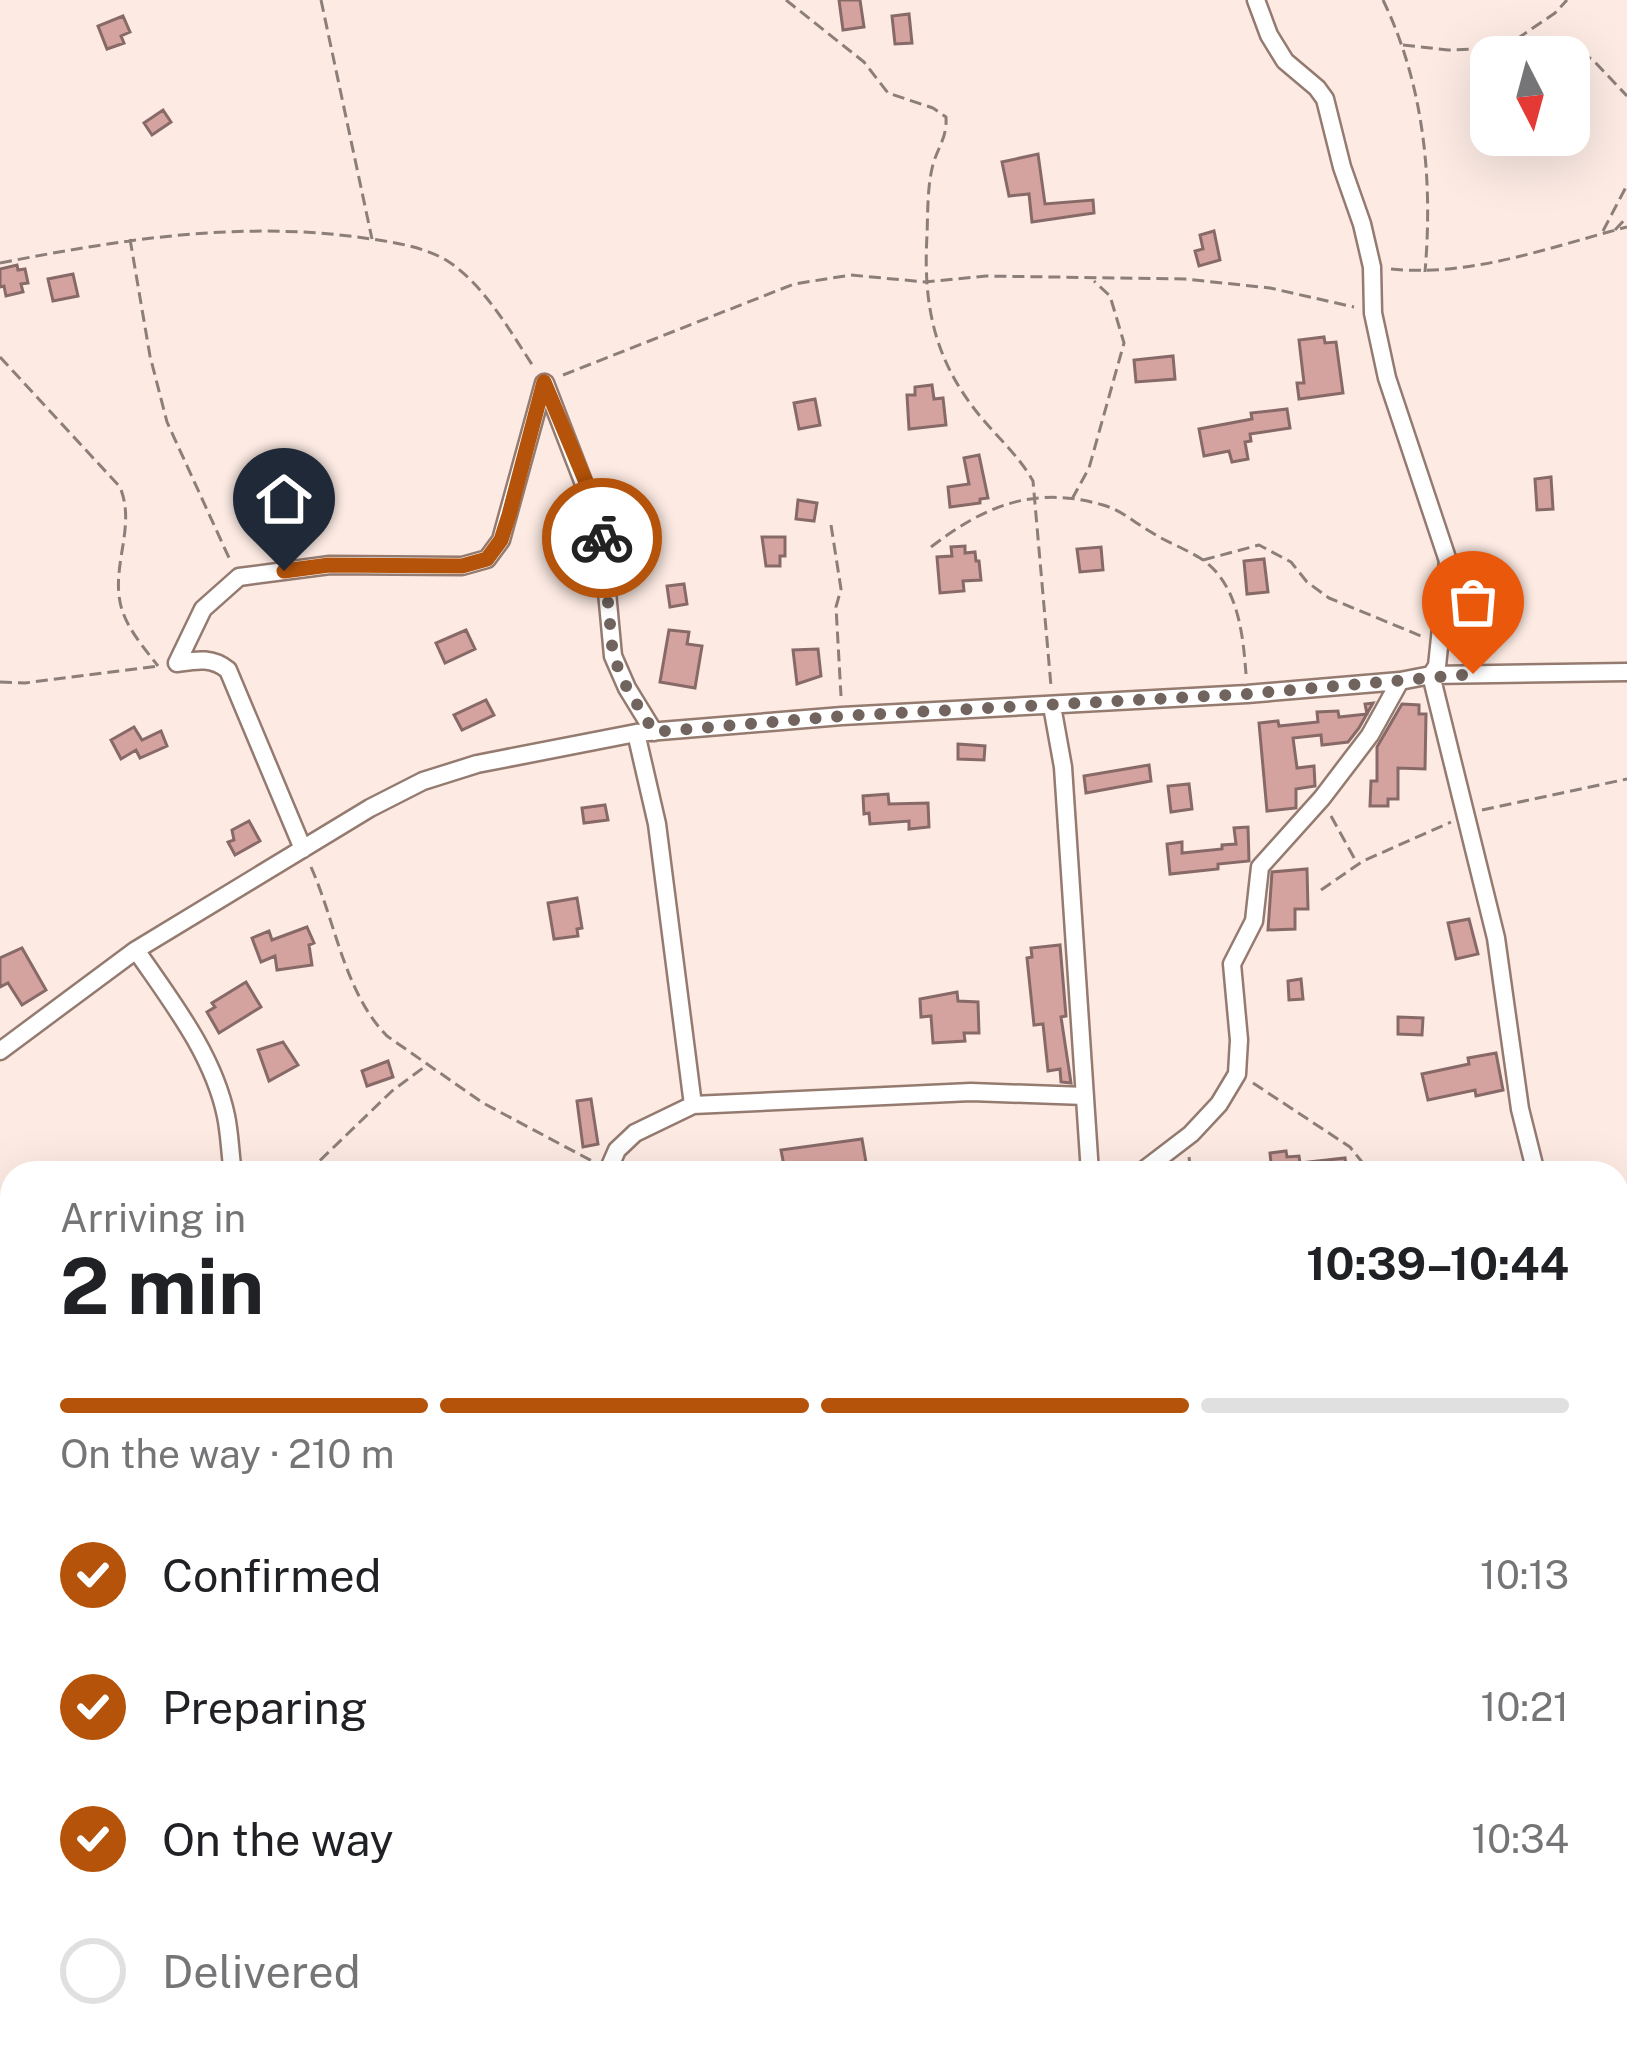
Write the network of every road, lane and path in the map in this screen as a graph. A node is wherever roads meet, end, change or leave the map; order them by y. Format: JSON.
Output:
{"nodes":[{"id":1,"x":321,"y":0,"type":"edge"},
{"id":2,"x":786,"y":0,"type":"edge"},
{"id":3,"x":1256,"y":0,"type":"edge"},
{"id":4,"x":1383,"y":0,"type":"edge"},
{"id":5,"x":1567,"y":0,"type":"edge"},
{"id":6,"x":1522,"y":36,"type":"edge"},
{"id":7,"x":1401,"y":44,"type":"junction"},
{"id":8,"x":1470,"y":50,"type":"edge"},
{"id":9,"x":1590,"y":59,"type":"edge"},
{"id":10,"x":1627,"y":96,"type":"edge"},
{"id":11,"x":1627,"y":185,"type":"edge"},
{"id":12,"x":1627,"y":217,"type":"edge"},
{"id":13,"x":1627,"y":227,"type":"edge"},
{"id":14,"x":1614,"y":231,"type":"junction"},
{"id":15,"x":1601,"y":235,"type":"junction"},
{"id":16,"x":130,"y":238,"type":"junction"},
{"id":17,"x":372,"y":239,"type":"junction"},
{"id":18,"x":0,"y":263,"type":"edge"},
{"id":19,"x":1372,"y":267,"type":"junction"},
{"id":20,"x":1425,"y":272,"type":"junction"},
{"id":21,"x":1093,"y":280,"type":"junction"},
{"id":22,"x":925,"y":282,"type":"junction"},
{"id":23,"x":1373,"y":313,"type":"junction"},
{"id":24,"x":0,"y":357,"type":"edge"},
{"id":25,"x":544,"y":382,"type":"junction"},
{"id":26,"x":1037,"y":499,"type":"junction"},
{"id":27,"x":1072,"y":500,"type":"junction"},
{"id":28,"x":831,"y":525,"type":"dead end"},
{"id":29,"x":931,"y":547,"type":"dead end"},
{"id":30,"x":1203,"y":560,"type":"junction"},
{"id":31,"x":239,"y":578,"type":"junction"},
{"id":32,"x":1439,"y":644,"type":"junction"},
{"id":33,"x":1627,"y":672,"type":"edge"},
{"id":34,"x":1431,"y":675,"type":"junction"},
{"id":35,"x":1400,"y":681,"type":"junction"},
{"id":36,"x":0,"y":682,"type":"edge"},
{"id":37,"x":1246,"y":694,"type":"junction"},
{"id":38,"x":1052,"y":706,"type":"junction"},
{"id":39,"x":842,"y":716,"type":"junction"},
{"id":40,"x":645,"y":733,"type":"junction"},
{"id":41,"x":1627,"y":778,"type":"edge"},
{"id":42,"x":1322,"y":798,"type":"junction"},
{"id":43,"x":1464,"y":816,"type":"junction"},
{"id":44,"x":303,"y":849,"type":"junction"},
{"id":45,"x":1358,"y":865,"type":"junction"},
{"id":46,"x":1321,"y":890,"type":"dead end"},
{"id":47,"x":136,"y":950,"type":"junction"},
{"id":48,"x":0,"y":1051,"type":"edge"},
{"id":49,"x":429,"y":1064,"type":"junction"},
{"id":50,"x":1238,"y":1074,"type":"junction"},
{"id":51,"x":1085,"y":1096,"type":"junction"},
{"id":52,"x":693,"y":1105,"type":"junction"},
{"id":53,"x":232,"y":1161,"type":"edge"},
{"id":54,"x":319,"y":1161,"type":"edge"},
{"id":55,"x":589,"y":1161,"type":"edge"},
{"id":56,"x":612,"y":1161,"type":"edge"},
{"id":57,"x":1089,"y":1161,"type":"edge"},
{"id":58,"x":1156,"y":1161,"type":"edge"},
{"id":59,"x":1361,"y":1161,"type":"edge"},
{"id":60,"x":1533,"y":1161,"type":"edge"}],
"edges":[{"from":1,"to":17,"type":"path"},
{"from":2,"to":22,"type":"path"},
{"from":3,"to":19,"type":"street"},
{"from":4,"to":7,"type":"path"},
{"from":5,"to":6,"type":"path"},
{"from":7,"to":8,"type":"path"},
{"from":7,"to":20,"type":"path"},
{"from":9,"to":10,"type":"path"},
{"from":11,"to":15,"type":"path"},
{"from":12,"to":14,"type":"path"},
{"from":13,"to":14,"type":"path"},
{"from":14,"to":15,"type":"path"},
{"from":15,"to":20,"type":"path"},
{"from":16,"to":17,"type":"path"},
{"from":16,"to":18,"type":"path"},
{"from":16,"to":31,"type":"path"},
{"from":17,"to":25,"type":"path"},
{"from":19,"to":20,"type":"path"},
{"from":19,"to":23,"type":"street"},
{"from":21,"to":22,"type":"path"},
{"from":21,"to":23,"type":"path"},
{"from":21,"to":27,"type":"path"},
{"from":22,"to":25,"type":"path"},
{"from":22,"to":26,"type":"path"},
{"from":23,"to":32,"type":"street"},
{"from":24,"to":36,"type":"path"},
{"from":25,"to":31,"type":"street"},
{"from":25,"to":40,"type":"street"},
{"from":26,"to":27,"type":"path"},
{"from":26,"to":29,"type":"path"},
{"from":26,"to":38,"type":"path"},
{"from":27,"to":30,"type":"path"},
{"from":28,"to":39,"type":"path"},
{"from":30,"to":32,"type":"path"},
{"from":30,"to":37,"type":"path"},
{"from":31,"to":44,"type":"street"},
{"from":32,"to":34,"type":"street"},
{"from":33,"to":34,"type":"street"},
{"from":34,"to":35,"type":"street"},
{"from":34,"to":43,"type":"street"},
{"from":35,"to":37,"type":"street"},
{"from":35,"to":42,"type":"street"},
{"from":37,"to":38,"type":"street"},
{"from":38,"to":39,"type":"street"},
{"from":38,"to":51,"type":"street"},
{"from":39,"to":40,"type":"street"},
{"from":40,"to":44,"type":"street"},
{"from":40,"to":52,"type":"street"},
{"from":41,"to":43,"type":"path"},
{"from":42,"to":45,"type":"path"},
{"from":42,"to":50,"type":"street"},
{"from":43,"to":45,"type":"path"},
{"from":43,"to":60,"type":"street"},
{"from":44,"to":47,"type":"street"},
{"from":44,"to":49,"type":"path"},
{"from":45,"to":46,"type":"path"},
{"from":47,"to":48,"type":"street"},
{"from":47,"to":53,"type":"street"},
{"from":49,"to":54,"type":"path"},
{"from":49,"to":55,"type":"path"},
{"from":50,"to":58,"type":"street"},
{"from":50,"to":59,"type":"path"},
{"from":51,"to":52,"type":"street"},
{"from":51,"to":57,"type":"street"},
{"from":52,"to":56,"type":"street"}]}
